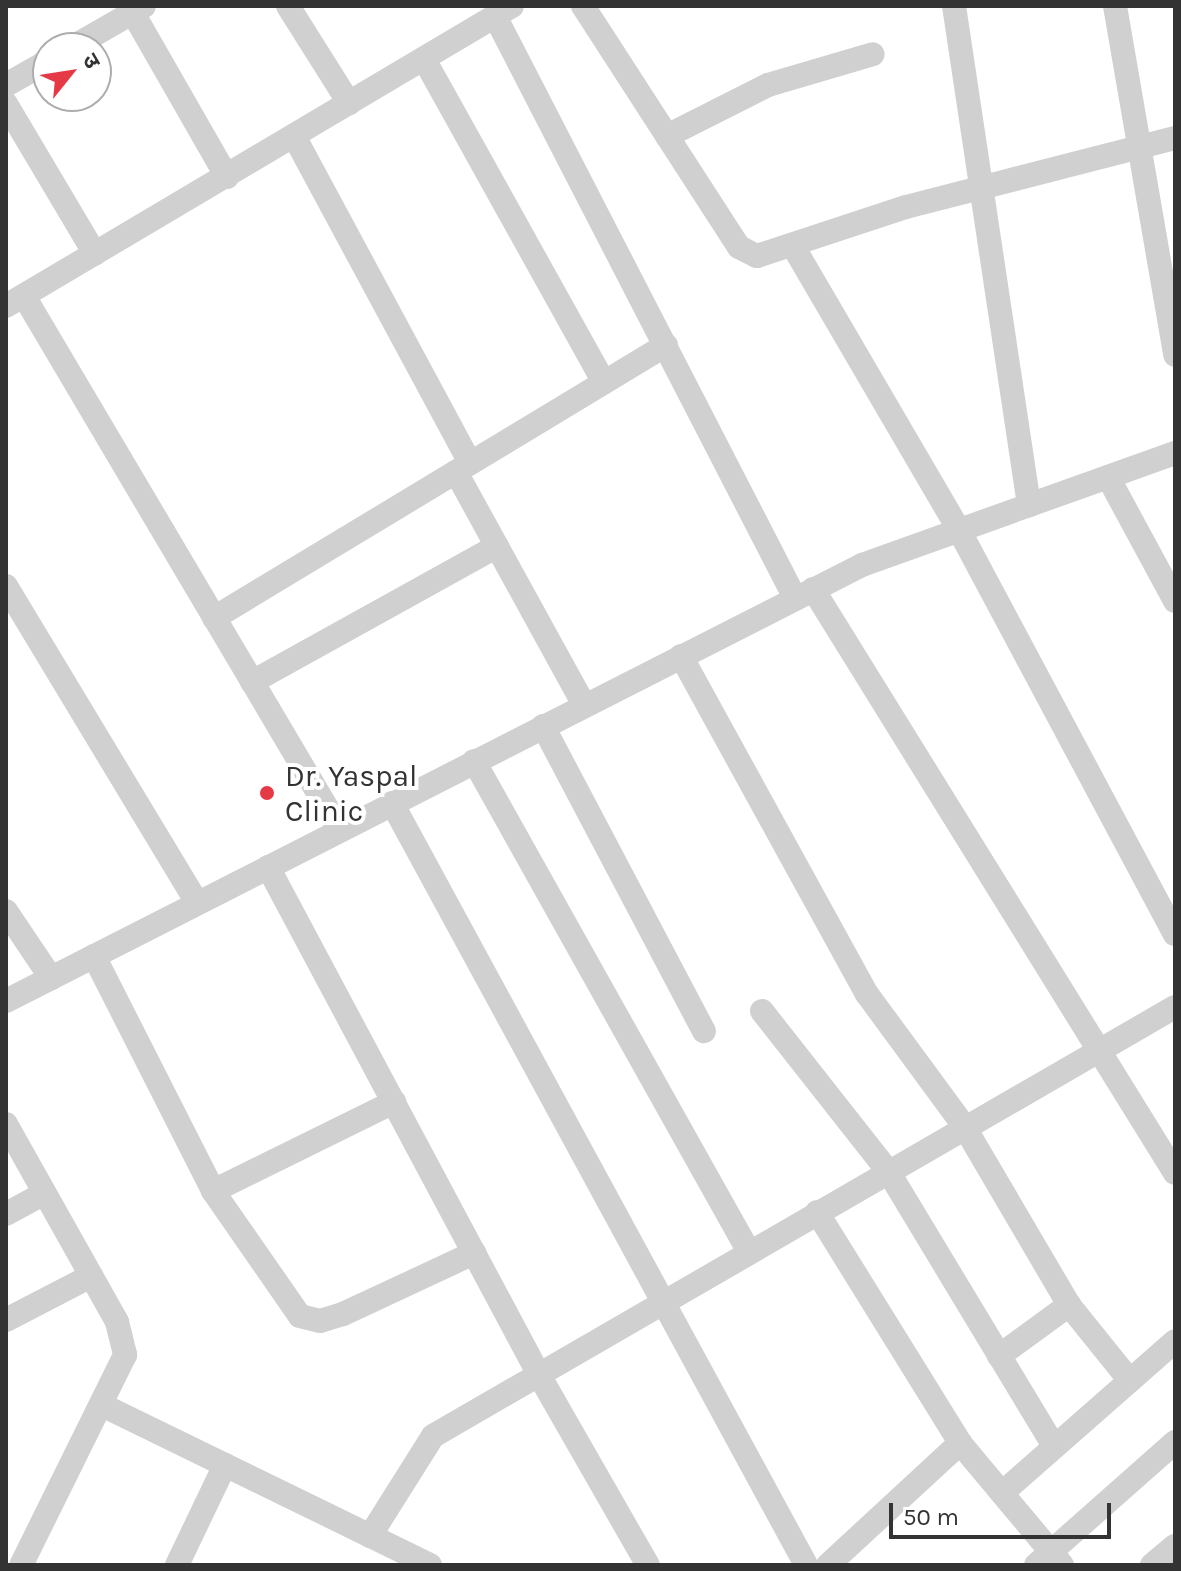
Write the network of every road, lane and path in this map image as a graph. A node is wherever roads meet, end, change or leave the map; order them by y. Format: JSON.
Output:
{"nodes":[{"id":1,"x":288,"y":6,"type":"edge"},
{"id":2,"x":954,"y":6,"type":"edge"},
{"id":3,"x":1115,"y":6,"type":"edge"},
{"id":4,"x":587,"y":7,"type":"edge"},
{"id":5,"x":139,"y":9,"type":"edge"},
{"id":6,"x":503,"y":11,"type":"edge"},
{"id":7,"x":99,"y":32,"type":"edge"},
{"id":8,"x":873,"y":54,"type":"dead end"},
{"id":9,"x":424,"y":59,"type":"junction"},
{"id":10,"x":32,"y":70,"type":"edge"},
{"id":11,"x":6,"y":85,"type":"edge"},
{"id":12,"x":349,"y":103,"type":"junction"},
{"id":13,"x":6,"y":104,"type":"edge"},
{"id":14,"x":294,"y":136,"type":"junction"},
{"id":15,"x":667,"y":136,"type":"junction"},
{"id":16,"x":1175,"y":138,"type":"edge"},
{"id":17,"x":1137,"y":148,"type":"junction"},
{"id":18,"x":227,"y":177,"type":"junction"},
{"id":19,"x":984,"y":187,"type":"junction"},
{"id":20,"x":793,"y":246,"type":"junction"},
{"id":21,"x":95,"y":254,"type":"junction"},
{"id":22,"x":15,"y":301,"type":"edge"},
{"id":23,"x":666,"y":345,"type":"junction"},
{"id":24,"x":1175,"y":355,"type":"edge"},
{"id":25,"x":604,"y":382,"type":"junction"},
{"id":26,"x":1175,"y":453,"type":"edge"},
{"id":27,"x":463,"y":467,"type":"junction"},
{"id":28,"x":1108,"y":477,"type":"junction"},
{"id":29,"x":1029,"y":505,"type":"junction"},
{"id":30,"x":959,"y":530,"type":"junction"},
{"id":31,"x":497,"y":546,"type":"junction"},
{"id":32,"x":1165,"y":556,"type":"edge"},
{"id":33,"x":6,"y":586,"type":"edge"},
{"id":34,"x":804,"y":594,"type":"junction"},
{"id":35,"x":1175,"y":601,"type":"edge"},
{"id":36,"x":214,"y":618,"type":"junction"},
{"id":37,"x":681,"y":656,"type":"junction"},
{"id":38,"x":252,"y":682,"type":"junction"},
{"id":39,"x":584,"y":705,"type":"junction"},
{"id":40,"x":543,"y":726,"type":"junction"},
{"id":41,"x":474,"y":761,"type":"junction"},
{"id":42,"x":392,"y":803,"type":"junction"},
{"id":43,"x":340,"y":830,"type":"junction"},
{"id":44,"x":268,"y":867,"type":"junction"},
{"id":45,"x":197,"y":903,"type":"junction"},
{"id":46,"x":6,"y":911,"type":"edge"},
{"id":47,"x":1175,"y":934,"type":"edge"},
{"id":48,"x":94,"y":956,"type":"junction"},
{"id":49,"x":51,"y":978,"type":"junction"},
{"id":50,"x":6,"y":1001,"type":"edge"},
{"id":51,"x":1175,"y":1007,"type":"edge"},
{"id":52,"x":762,"y":1011,"type":"dead end"},
{"id":53,"x":704,"y":1031,"type":"dead end"},
{"id":54,"x":1095,"y":1050,"type":"junction"},
{"id":55,"x":394,"y":1102,"type":"junction"},
{"id":56,"x":6,"y":1124,"type":"edge"},
{"id":57,"x":964,"y":1126,"type":"junction"},
{"id":58,"x":888,"y":1171,"type":"junction"},
{"id":59,"x":1175,"y":1173,"type":"edge"},
{"id":60,"x":213,"y":1191,"type":"junction"},
{"id":61,"x":43,"y":1194,"type":"junction"},
{"id":62,"x":817,"y":1212,"type":"junction"},
{"id":63,"x":6,"y":1214,"type":"edge"},
{"id":64,"x":749,"y":1252,"type":"junction"},
{"id":65,"x":474,"y":1253,"type":"junction"},
{"id":66,"x":91,"y":1276,"type":"junction"},
{"id":67,"x":661,"y":1303,"type":"junction"},
{"id":68,"x":1069,"y":1305,"type":"junction"},
{"id":69,"x":6,"y":1320,"type":"edge"},
{"id":70,"x":1175,"y":1341,"type":"edge"},
{"id":71,"x":999,"y":1356,"type":"junction"},
{"id":72,"x":539,"y":1375,"type":"junction"},
{"id":73,"x":1130,"y":1381,"type":"junction"},
{"id":74,"x":102,"y":1405,"type":"junction"},
{"id":75,"x":1175,"y":1442,"type":"edge"},
{"id":76,"x":960,"y":1443,"type":"junction"},
{"id":77,"x":1054,"y":1446,"type":"junction"},
{"id":78,"x":225,"y":1465,"type":"junction"},
{"id":79,"x":1002,"y":1493,"type":"junction"},
{"id":80,"x":370,"y":1536,"type":"junction"},
{"id":81,"x":1175,"y":1546,"type":"edge"},
{"id":82,"x":1050,"y":1561,"type":"edge"},
{"id":83,"x":21,"y":1565,"type":"edge"},
{"id":84,"x":177,"y":1565,"type":"edge"},
{"id":85,"x":430,"y":1565,"type":"edge"},
{"id":86,"x":648,"y":1565,"type":"edge"},
{"id":87,"x":806,"y":1565,"type":"edge"},
{"id":88,"x":828,"y":1565,"type":"edge"},
{"id":89,"x":1152,"y":1565,"type":"edge"}],
"edges":[{"from":1,"to":12,"type":"street"},
{"from":2,"to":19,"type":"street"},
{"from":3,"to":17,"type":"street"},
{"from":4,"to":15,"type":"street"},
{"from":5,"to":7,"type":"street"},
{"from":5,"to":18,"type":"street"},
{"from":6,"to":9,"type":"street"},
{"from":6,"to":23,"type":"street"},
{"from":8,"to":15,"type":"street"},
{"from":9,"to":12,"type":"street"},
{"from":9,"to":25,"type":"street"},
{"from":10,"to":11,"type":"street"},
{"from":12,"to":14,"type":"street"},
{"from":13,"to":21,"type":"street"},
{"from":14,"to":18,"type":"street"},
{"from":14,"to":27,"type":"street"},
{"from":15,"to":20,"type":"street"},
{"from":16,"to":17,"type":"street"},
{"from":17,"to":19,"type":"street"},
{"from":17,"to":24,"type":"street"},
{"from":18,"to":21,"type":"street"},
{"from":19,"to":20,"type":"street"},
{"from":19,"to":29,"type":"street"},
{"from":20,"to":30,"type":"street"},
{"from":21,"to":22,"type":"street"},
{"from":22,"to":36,"type":"street"},
{"from":23,"to":25,"type":"street"},
{"from":23,"to":34,"type":"street"},
{"from":25,"to":27,"type":"street"},
{"from":26,"to":28,"type":"street"},
{"from":27,"to":31,"type":"street"},
{"from":27,"to":36,"type":"street"},
{"from":28,"to":29,"type":"street"},
{"from":28,"to":32,"type":"street"},
{"from":29,"to":30,"type":"street"},
{"from":30,"to":34,"type":"street"},
{"from":30,"to":47,"type":"street"},
{"from":31,"to":38,"type":"street"},
{"from":31,"to":39,"type":"street"},
{"from":32,"to":35,"type":"street"},
{"from":33,"to":45,"type":"street"},
{"from":34,"to":37,"type":"street"},
{"from":34,"to":54,"type":"street"},
{"from":36,"to":38,"type":"street"},
{"from":37,"to":39,"type":"street"},
{"from":37,"to":57,"type":"street"},
{"from":38,"to":43,"type":"street"},
{"from":39,"to":40,"type":"street"},
{"from":40,"to":41,"type":"street"},
{"from":40,"to":53,"type":"street"},
{"from":41,"to":42,"type":"street"},
{"from":41,"to":64,"type":"street"},
{"from":42,"to":43,"type":"street"},
{"from":42,"to":67,"type":"street"},
{"from":43,"to":44,"type":"street"},
{"from":44,"to":45,"type":"street"},
{"from":44,"to":55,"type":"street"},
{"from":45,"to":48,"type":"street"},
{"from":46,"to":49,"type":"street"},
{"from":48,"to":49,"type":"street"},
{"from":48,"to":60,"type":"street"},
{"from":49,"to":50,"type":"street"},
{"from":51,"to":54,"type":"street"},
{"from":52,"to":58,"type":"street"},
{"from":54,"to":57,"type":"street"},
{"from":54,"to":59,"type":"street"},
{"from":55,"to":60,"type":"street"},
{"from":55,"to":65,"type":"street"},
{"from":56,"to":61,"type":"street"},
{"from":57,"to":58,"type":"street"},
{"from":57,"to":68,"type":"street"},
{"from":58,"to":62,"type":"street"},
{"from":58,"to":71,"type":"street"},
{"from":60,"to":65,"type":"street"},
{"from":61,"to":63,"type":"street"},
{"from":61,"to":66,"type":"street"},
{"from":62,"to":64,"type":"street"},
{"from":62,"to":76,"type":"street"},
{"from":64,"to":67,"type":"street"},
{"from":65,"to":72,"type":"street"},
{"from":66,"to":69,"type":"street"},
{"from":66,"to":74,"type":"street"},
{"from":67,"to":72,"type":"street"},
{"from":67,"to":87,"type":"street"},
{"from":68,"to":71,"type":"street"},
{"from":68,"to":73,"type":"street"},
{"from":70,"to":73,"type":"street"},
{"from":71,"to":77,"type":"street"},
{"from":72,"to":80,"type":"street"},
{"from":72,"to":86,"type":"street"},
{"from":73,"to":77,"type":"street"},
{"from":74,"to":78,"type":"street"},
{"from":74,"to":83,"type":"street"},
{"from":75,"to":82,"type":"street"},
{"from":76,"to":79,"type":"street"},
{"from":76,"to":88,"type":"street"},
{"from":77,"to":79,"type":"street"},
{"from":78,"to":80,"type":"street"},
{"from":78,"to":84,"type":"street"},
{"from":79,"to":82,"type":"street"},
{"from":80,"to":85,"type":"street"},
{"from":81,"to":89,"type":"street"}]}
